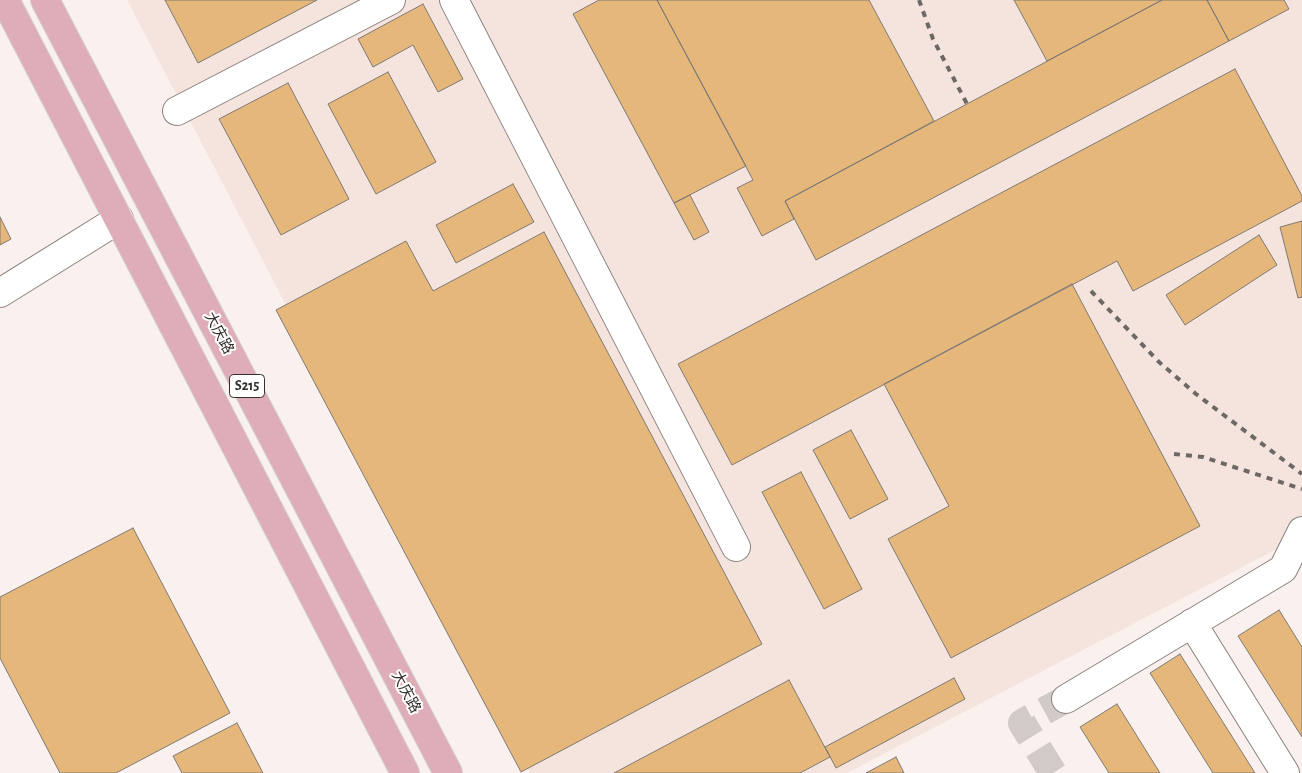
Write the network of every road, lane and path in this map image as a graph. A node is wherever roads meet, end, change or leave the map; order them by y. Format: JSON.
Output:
{"nodes":[{"id":1,"x":4,"y":0,"type":"edge"},
{"id":2,"x":45,"y":0,"type":"edge"},
{"id":3,"x":391,"y":0,"type":"edge"},
{"id":4,"x":454,"y":0,"type":"edge"},
{"id":5,"x":177,"y":111,"type":"dead end"},
{"id":6,"x":119,"y":219,"type":"junction"},
{"id":7,"x":0,"y":293,"type":"edge"},
{"id":8,"x":1302,"y":531,"type":"edge"},
{"id":9,"x":736,"y":546,"type":"dead end"},
{"id":10,"x":1192,"y":623,"type":"junction"},
{"id":11,"x":1066,"y":699,"type":"tunnel mouth"},
{"id":12,"x":406,"y":773,"type":"edge"},
{"id":13,"x":448,"y":773,"type":"edge"},
{"id":14,"x":1285,"y":773,"type":"edge"}],
"edges":[{"from":1,"to":6,"type":"main road","number":"S215"},
{"from":2,"to":13,"type":"main road","name":"大庆路","number":"S215"},
{"from":3,"to":5,"type":"street"},
{"from":4,"to":9,"type":"street"},
{"from":6,"to":7,"type":"street"},
{"from":6,"to":12,"type":"main road","number":"S215"},
{"from":8,"to":10,"type":"street"},
{"from":10,"to":11,"type":"street"},
{"from":10,"to":14,"type":"street"}]}
